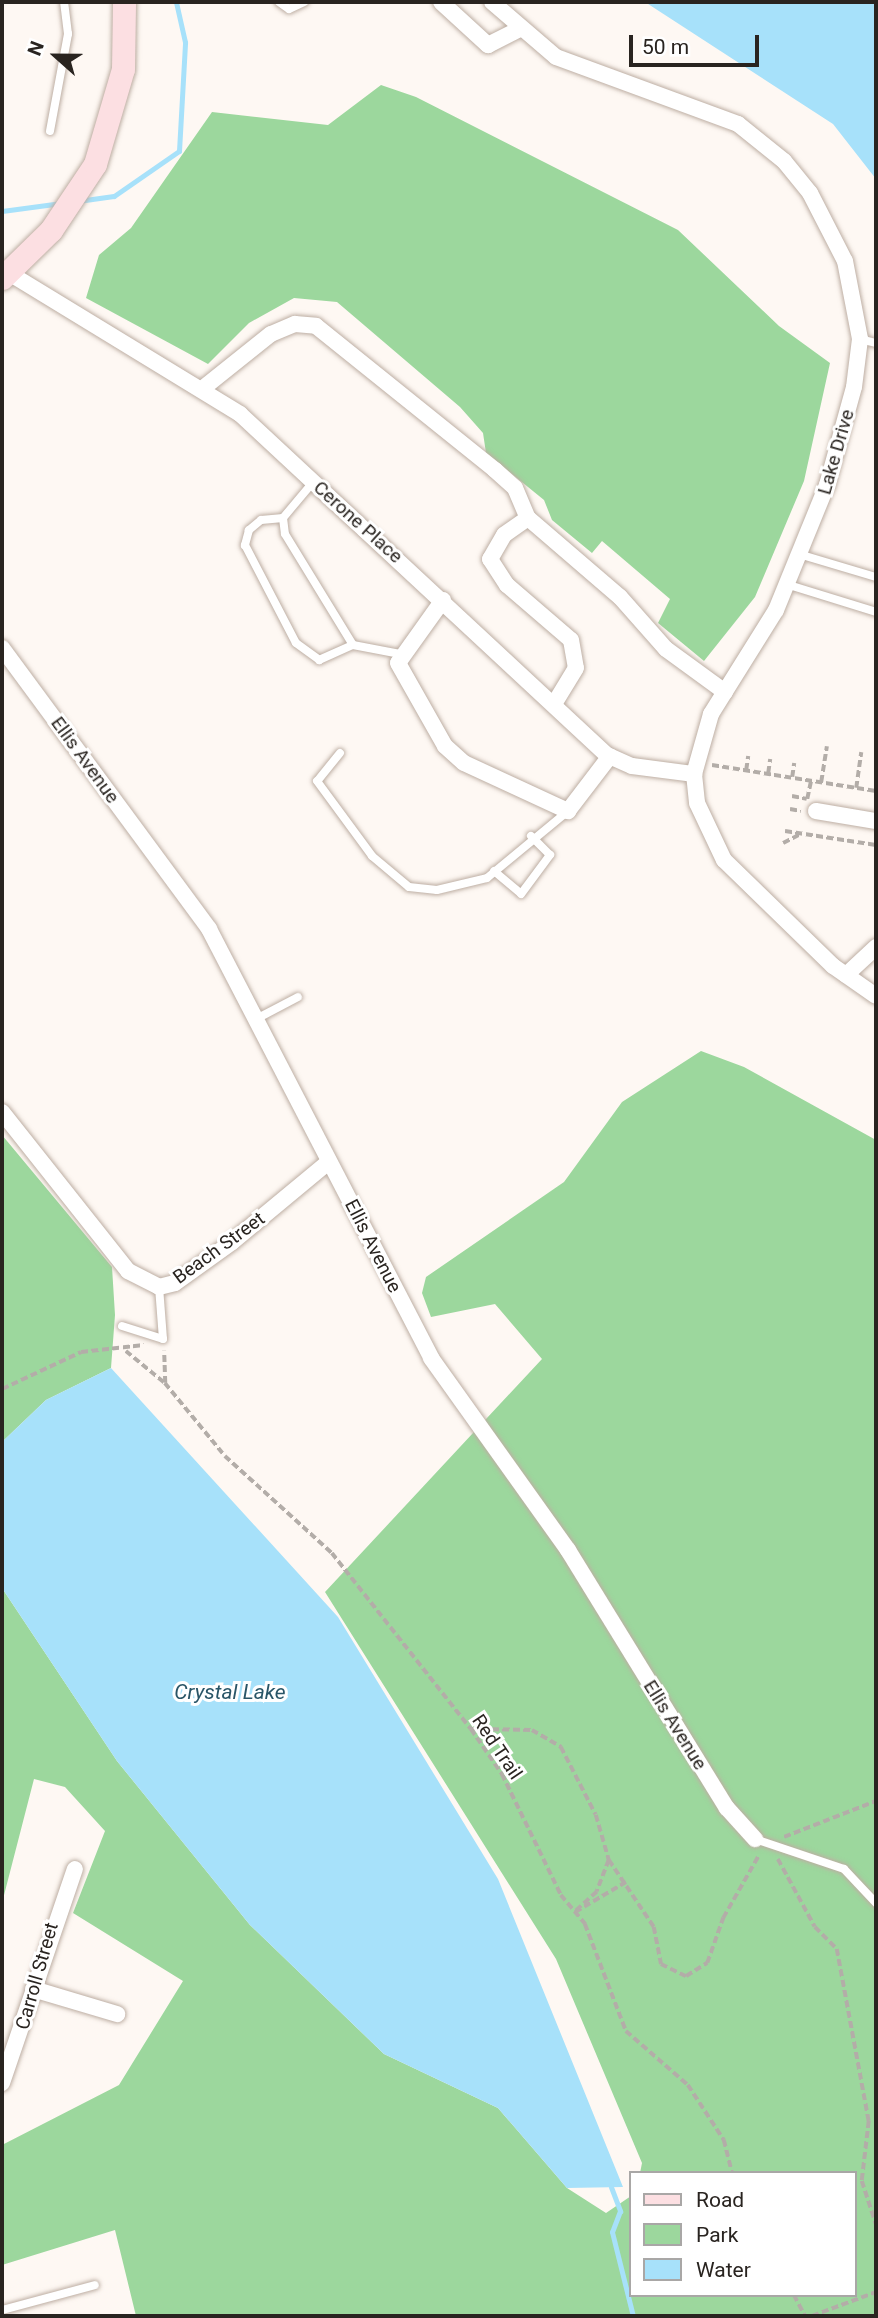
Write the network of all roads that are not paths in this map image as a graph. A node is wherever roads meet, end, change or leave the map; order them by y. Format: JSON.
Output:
{"nodes":[{"id":1,"x":64,"y":2,"type":"edge"},
{"id":2,"x":124,"y":2,"type":"edge"},
{"id":3,"x":279,"y":2,"type":"edge"},
{"id":4,"x":304,"y":2,"type":"edge"},
{"id":5,"x":441,"y":2,"type":"edge"},
{"id":6,"x":492,"y":2,"type":"edge"},
{"id":7,"x":517,"y":30,"type":"junction"},
{"id":8,"x":50,"y":131,"type":"dead end"},
{"id":9,"x":5,"y":275,"type":"edge"},
{"id":10,"x":860,"y":339,"type":"junction"},
{"id":11,"x":876,"y":343,"type":"edge"},
{"id":12,"x":202,"y":389,"type":"junction"},
{"id":13,"x":314,"y":481,"type":"junction"},
{"id":14,"x":528,"y":517,"type":"junction"},
{"id":15,"x":283,"y":519,"type":"junction"},
{"id":16,"x":802,"y":555,"type":"junction"},
{"id":17,"x":876,"y":577,"type":"edge"},
{"id":18,"x":789,"y":585,"type":"junction"},
{"id":19,"x":443,"y":600,"type":"junction"},
{"id":20,"x":876,"y":612,"type":"edge"},
{"id":21,"x":354,"y":645,"type":"junction"},
{"id":22,"x":2,"y":648,"type":"edge"},
{"id":23,"x":400,"y":654,"type":"junction"},
{"id":24,"x":724,"y":692,"type":"junction"},
{"id":25,"x":554,"y":704,"type":"junction"},
{"id":26,"x":340,"y":754,"type":"dead end"},
{"id":27,"x":610,"y":757,"type":"junction"},
{"id":28,"x":700,"y":769,"type":"junction"},
{"id":29,"x":809,"y":807,"type":"road end"},
{"id":30,"x":568,"y":811,"type":"junction"},
{"id":31,"x":876,"y":821,"type":"edge"},
{"id":32,"x":531,"y":836,"type":"junction"},
{"id":33,"x":494,"y":871,"type":"junction"},
{"id":34,"x":876,"y":947,"type":"edge"},
{"id":35,"x":846,"y":975,"type":"junction"},
{"id":36,"x":876,"y":996,"type":"edge"},
{"id":37,"x":298,"y":997,"type":"dead end"},
{"id":38,"x":258,"y":1018,"type":"junction"},
{"id":39,"x":2,"y":1112,"type":"edge"},
{"id":40,"x":327,"y":1163,"type":"junction"},
{"id":41,"x":159,"y":1287,"type":"junction"},
{"id":42,"x":122,"y":1326,"type":"dead end"},
{"id":43,"x":764,"y":1844,"type":"joint"},
{"id":44,"x":75,"y":1869,"type":"dead end"},
{"id":45,"x":876,"y":1903,"type":"edge"},
{"id":46,"x":33,"y":1989,"type":"junction"},
{"id":47,"x":117,"y":2014,"type":"dead end"},
{"id":48,"x":2,"y":2083,"type":"edge"},
{"id":49,"x":94,"y":2286,"type":"dead end"},
{"id":50,"x":2,"y":2310,"type":"edge"}],
"edges":[{"from":1,"to":8,"type":"lane"},
{"from":2,"to":9,"type":"street"},
{"from":3,"to":4,"type":"lane"},
{"from":5,"to":7,"type":"street"},
{"from":6,"to":7,"type":"street","name":"Lake Drive"},
{"from":7,"to":10,"type":"street","name":"Lake Drive"},
{"from":9,"to":12,"type":"street","name":"Cerone Place"},
{"from":10,"to":11,"type":"lane"},
{"from":10,"to":16,"type":"street","name":"Lake Drive"},
{"from":12,"to":13,"type":"street","name":"Cerone Place"},
{"from":12,"to":14,"type":"street"},
{"from":13,"to":15,"type":"lane"},
{"from":13,"to":19,"type":"street","name":"Cerone Place"},
{"from":14,"to":24,"type":"street"},
{"from":14,"to":25,"type":"street"},
{"from":15,"to":21,"type":"lane"},
{"from":15,"to":21,"type":"lane"},
{"from":16,"to":17,"type":"lane"},
{"from":16,"to":18,"type":"street","name":"Lake Drive"},
{"from":18,"to":20,"type":"lane"},
{"from":18,"to":24,"type":"street","name":"Lake Drive"},
{"from":19,"to":23,"type":"street"},
{"from":19,"to":25,"type":"street","name":"Cerone Place"},
{"from":21,"to":23,"type":"lane"},
{"from":22,"to":38,"type":"street","name":"Ellis Avenue"},
{"from":23,"to":30,"type":"street"},
{"from":24,"to":28,"type":"street","name":"Lake Drive"},
{"from":25,"to":27,"type":"street","name":"Cerone Place"},
{"from":26,"to":33,"type":"lane"},
{"from":27,"to":28,"type":"street"},
{"from":27,"to":30,"type":"street"},
{"from":28,"to":35,"type":"street","name":"Lake Drive"},
{"from":29,"to":31,"type":"street"},
{"from":30,"to":32,"type":"lane"},
{"from":32,"to":33,"type":"lane"},
{"from":32,"to":33,"type":"lane"},
{"from":34,"to":35,"type":"street"},
{"from":35,"to":36,"type":"street","name":"Lake Drive"},
{"from":37,"to":38,"type":"lane"},
{"from":38,"to":40,"type":"street","name":"Ellis Avenue"},
{"from":39,"to":41,"type":"street","name":"Beach Street"},
{"from":40,"to":41,"type":"street","name":"Beach Street"},
{"from":40,"to":43,"type":"street","name":"Ellis Avenue"},
{"from":41,"to":42,"type":"lane"},
{"from":43,"to":45,"type":"lane"},
{"from":44,"to":46,"type":"street","name":"Carroll Street"},
{"from":46,"to":47,"type":"street"},
{"from":46,"to":48,"type":"street","name":"Carroll Street"},
{"from":49,"to":50,"type":"lane"}]}
